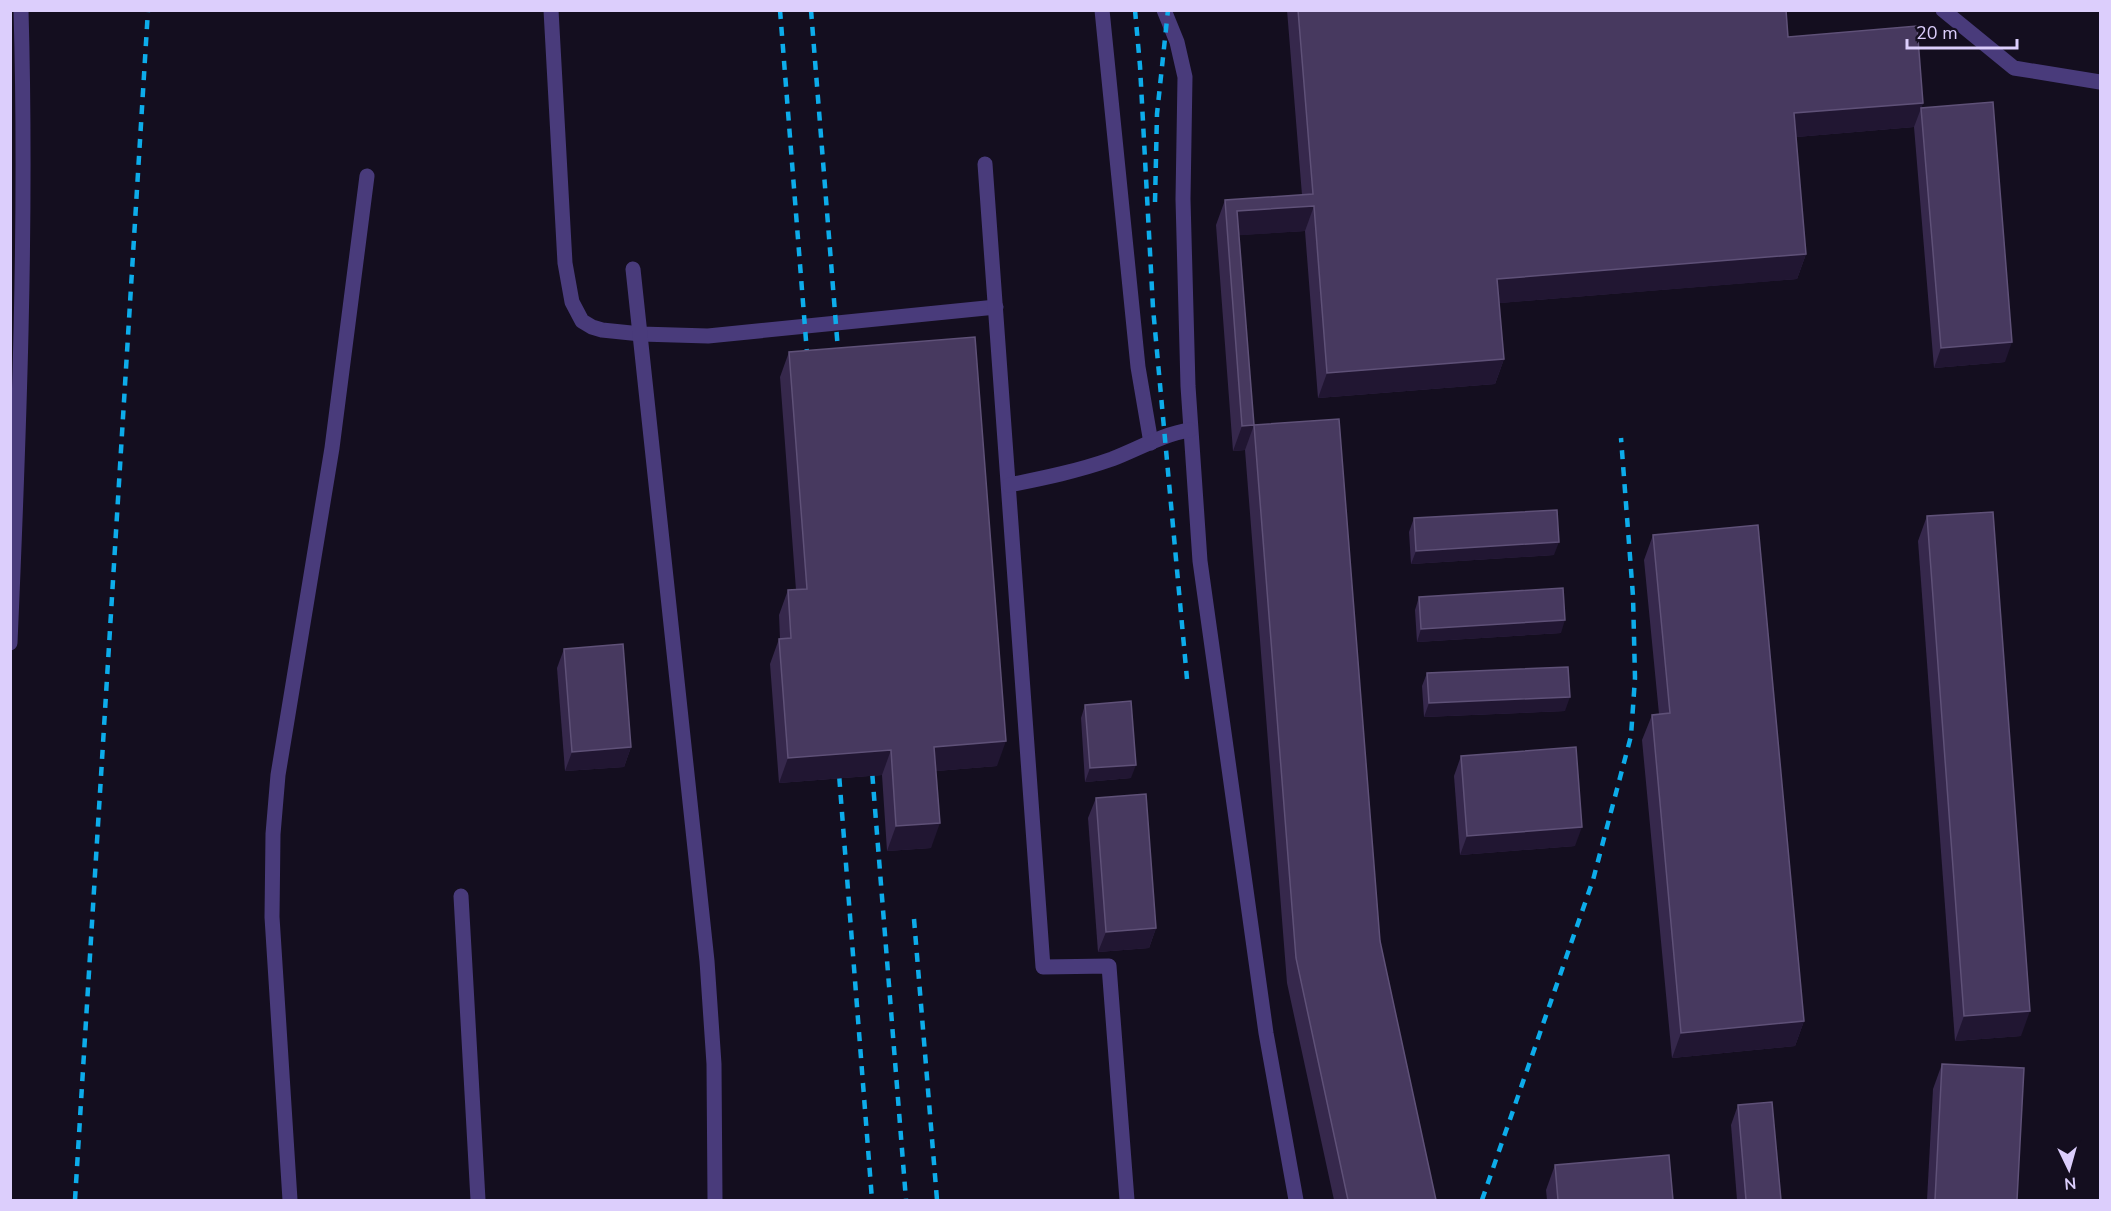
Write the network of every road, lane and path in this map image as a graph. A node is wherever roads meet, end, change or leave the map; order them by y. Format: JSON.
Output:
{"nodes":[{"id":1,"x":21,"y":10,"type":"edge"},
{"id":2,"x":550,"y":10,"type":"edge"},
{"id":3,"x":1102,"y":10,"type":"edge"},
{"id":4,"x":1164,"y":10,"type":"edge"},
{"id":5,"x":1943,"y":10,"type":"edge"},
{"id":6,"x":2100,"y":82,"type":"edge"},
{"id":7,"x":986,"y":164,"type":"dead end"},
{"id":8,"x":367,"y":176,"type":"dead end"},
{"id":9,"x":633,"y":269,"type":"dead end"},
{"id":10,"x":996,"y":307,"type":"junction"},
{"id":11,"x":641,"y":334,"type":"junction"},
{"id":12,"x":1190,"y":430,"type":"junction"},
{"id":13,"x":1151,"y":443,"type":"junction"},
{"id":14,"x":1009,"y":485,"type":"junction"},
{"id":15,"x":10,"y":643,"type":"edge"},
{"id":16,"x":460,"y":896,"type":"dead end"},
{"id":17,"x":290,"y":1200,"type":"edge"},
{"id":18,"x":478,"y":1200,"type":"edge"},
{"id":19,"x":715,"y":1200,"type":"edge"},
{"id":20,"x":1127,"y":1200,"type":"edge"},
{"id":21,"x":1296,"y":1200,"type":"edge"}],
"edges":[{"from":1,"to":15,"type":"lane"},
{"from":2,"to":11,"type":"lane"},
{"from":3,"to":13,"type":"lane"},
{"from":4,"to":12,"type":"lane"},
{"from":5,"to":6,"type":"lane"},
{"from":7,"to":10,"type":"lane"},
{"from":8,"to":17,"type":"lane"},
{"from":9,"to":11,"type":"lane"},
{"from":10,"to":11,"type":"lane"},
{"from":10,"to":14,"type":"lane"},
{"from":11,"to":19,"type":"lane"},
{"from":12,"to":13,"type":"lane"},
{"from":12,"to":21,"type":"lane"},
{"from":13,"to":14,"type":"lane"},
{"from":14,"to":20,"type":"lane"},
{"from":16,"to":18,"type":"lane"}]}
